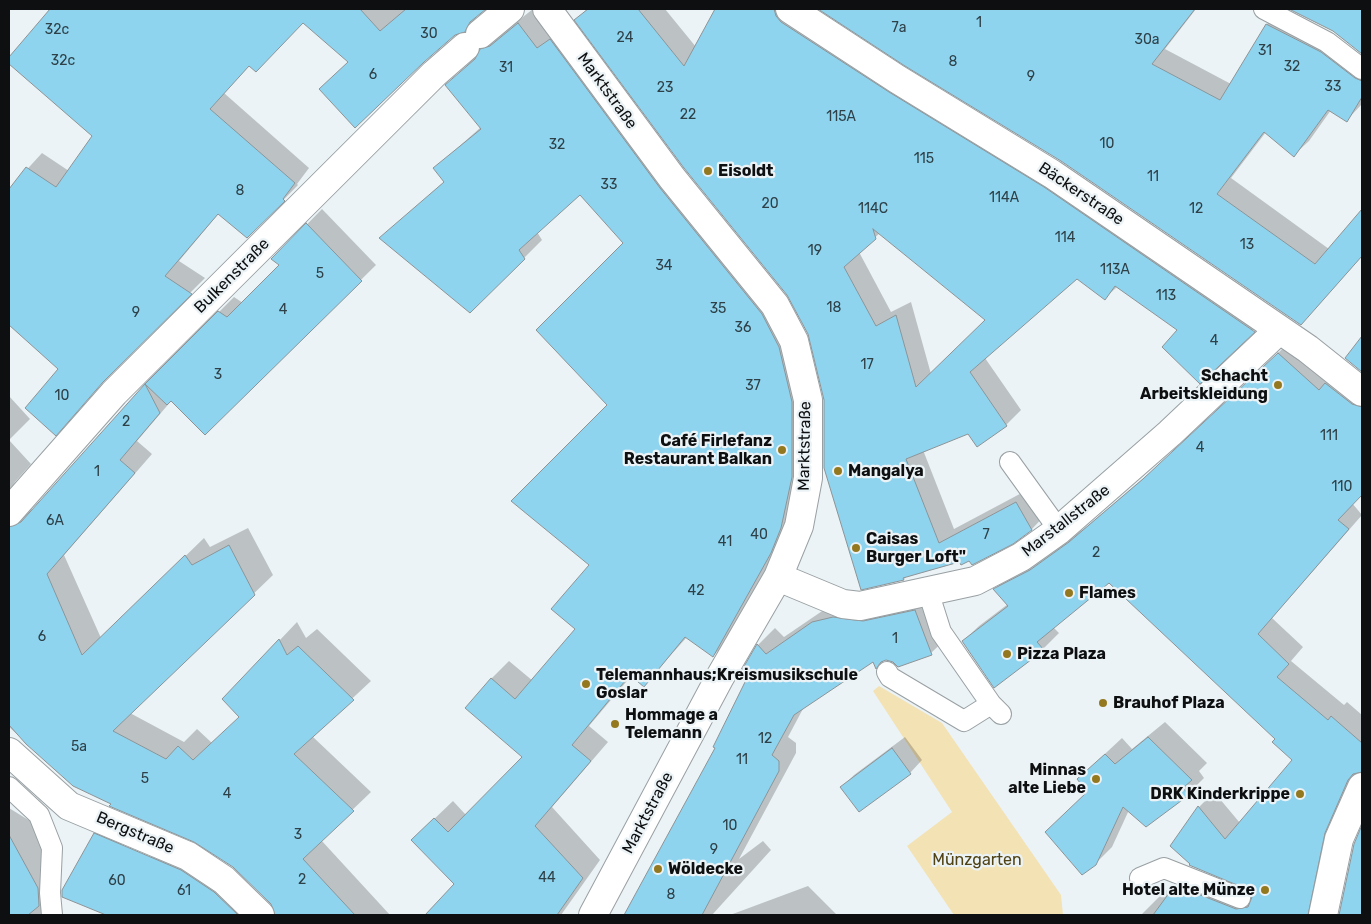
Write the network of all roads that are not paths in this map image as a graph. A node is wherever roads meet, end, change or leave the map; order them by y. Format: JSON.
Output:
{"nodes":[{"id":1,"x":510,"y":9,"type":"edge"},
{"id":2,"x":547,"y":9,"type":"edge"},
{"id":3,"x":790,"y":9,"type":"edge"},
{"id":4,"x":1264,"y":9,"type":"edge"},
{"id":5,"x":1297,"y":15,"type":"edge"},
{"id":6,"x":1362,"y":69,"type":"edge"},
{"id":7,"x":1278,"y":331,"type":"junction"},
{"id":8,"x":1362,"y":392,"type":"edge"},
{"id":9,"x":1010,"y":462,"type":"dead end"},
{"id":10,"x":9,"y":512,"type":"edge"},
{"id":11,"x":1059,"y":530,"type":"junction"},
{"id":12,"x":778,"y":577,"type":"junction"},
{"id":13,"x":928,"y":591,"type":"junction"},
{"id":14,"x":887,"y":672,"type":"dead end"},
{"id":15,"x":9,"y":752,"type":"edge"},
{"id":16,"x":9,"y":787,"type":"edge"},
{"id":17,"x":1362,"y":787,"type":"edge"},
{"id":18,"x":1140,"y":878,"type":"dead end"},
{"id":19,"x":1240,"y":898,"type":"dead end"},
{"id":20,"x":52,"y":915,"type":"edge"},
{"id":21,"x":260,"y":915,"type":"edge"},
{"id":22,"x":593,"y":915,"type":"edge"},
{"id":23,"x":1323,"y":915,"type":"edge"}],
"edges":[{"from":1,"to":10,"type":"street","name":"Bulkenstraße"},
{"from":2,"to":12,"type":"street","name":"Marktstraße"},
{"from":3,"to":7,"type":"street","name":"Bäckerstraße"},
{"from":4,"to":5,"type":"lane"},
{"from":5,"to":6,"type":"lane"},
{"from":7,"to":8,"type":"street","name":"Bäckerstraße"},
{"from":7,"to":11,"type":"street","name":"Marstallstraße"},
{"from":9,"to":11,"type":"lane"},
{"from":11,"to":13,"type":"street","name":"Marstallstraße"},
{"from":12,"to":13,"type":"street","name":"Marstallstraße"},
{"from":12,"to":22,"type":"street","name":"Marktstraße"},
{"from":13,"to":14,"type":"lane"},
{"from":15,"to":21,"type":"street","name":"Bergstraße"},
{"from":16,"to":20,"type":"lane"},
{"from":17,"to":23,"type":"street"},
{"from":18,"to":19,"type":"lane"}]}
